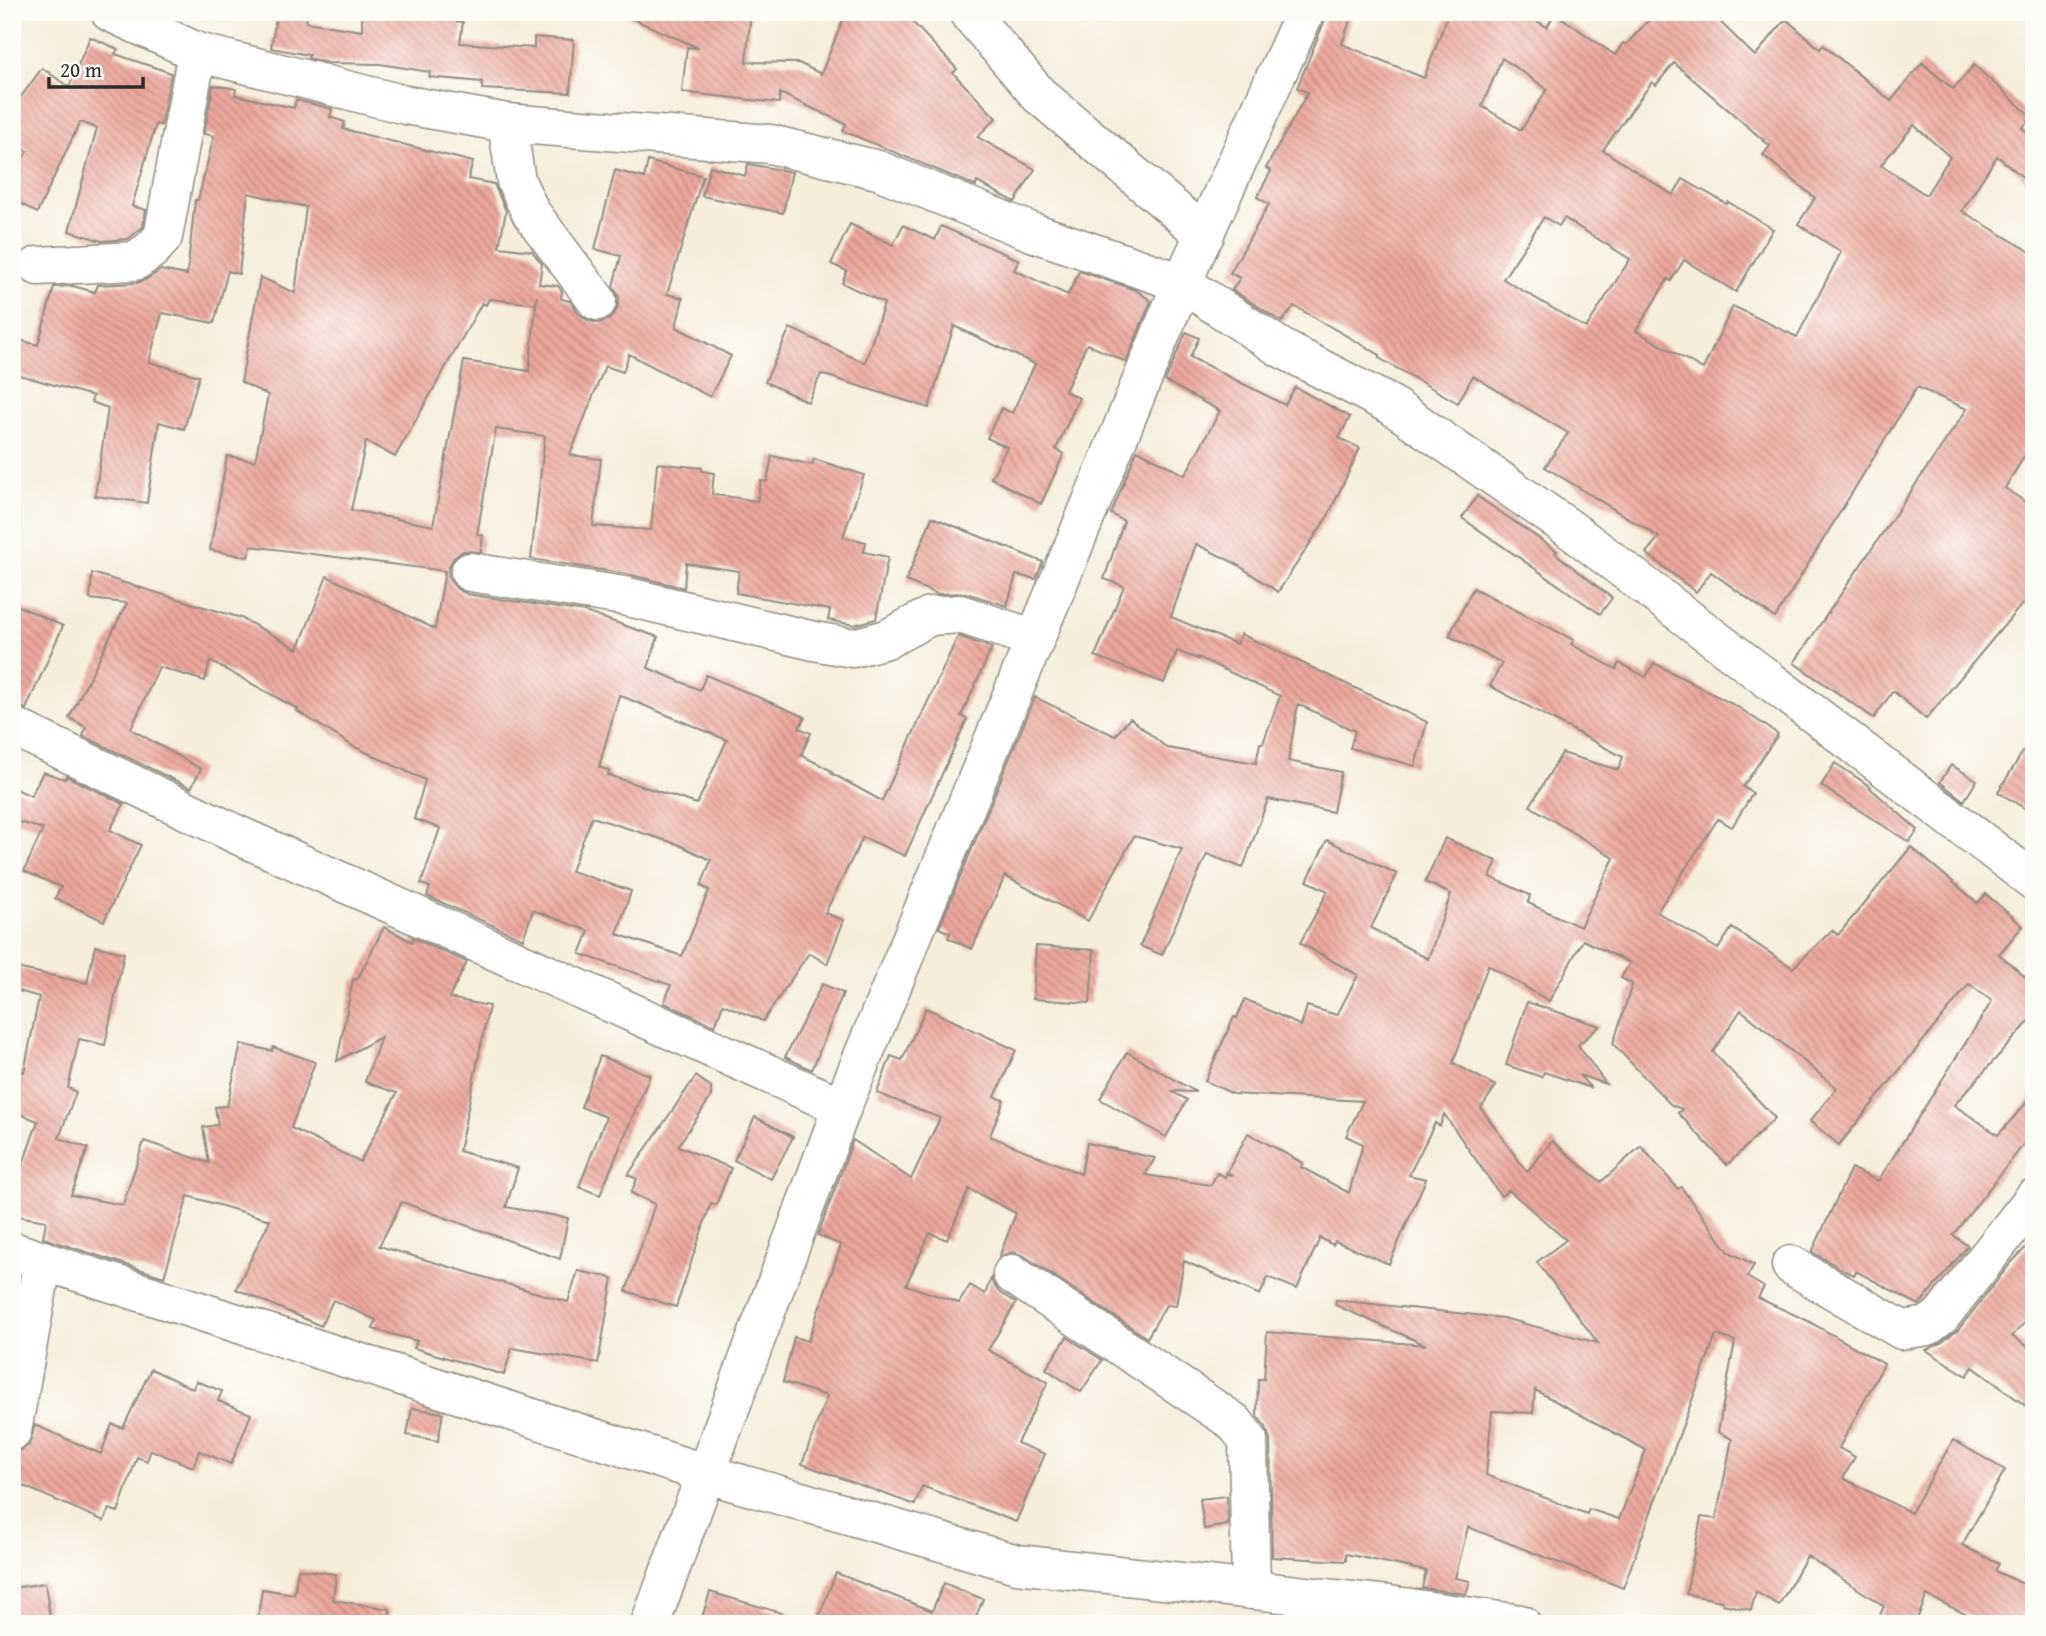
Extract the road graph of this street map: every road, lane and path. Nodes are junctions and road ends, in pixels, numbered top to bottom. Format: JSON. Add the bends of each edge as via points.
{"nodes":[{"id":1,"x":110,"y":12,"type":"edge"},
{"id":2,"x":968,"y":12,"type":"edge"},
{"id":3,"x":1305,"y":12,"type":"edge"},
{"id":4,"x":197,"y":52,"type":"junction"},
{"id":5,"x":507,"y":123,"type":"junction"},
{"id":6,"x":1205,"y":235,"type":"junction"},
{"id":7,"x":37,"y":266,"type":"dead end"},
{"id":8,"x":1182,"y":283,"type":"junction"},
{"id":9,"x":597,"y":301,"type":"dead end"},
{"id":10,"x":470,"y":572,"type":"dead end"},
{"id":11,"x":1035,"y":639,"type":"junction"},
{"id":12,"x":12,"y":726,"type":"edge"},
{"id":13,"x":2034,"y":881,"type":"edge"},
{"id":14,"x":842,"y":1107,"type":"junction"},
{"id":15,"x":2034,"y":1198,"type":"edge"},
{"id":16,"x":28,"y":1256,"type":"edge"},
{"id":17,"x":1791,"y":1265,"type":"dead end"},
{"id":18,"x":1012,"y":1274,"type":"dead end"},
{"id":19,"x":12,"y":1431,"type":"edge"},
{"id":20,"x":707,"y":1474,"type":"junction"},
{"id":21,"x":1251,"y":1590,"type":"junction"},
{"id":22,"x":650,"y":1624,"type":"edge"},
{"id":23,"x":1521,"y":1624,"type":"edge"}],
"edges":[{"from":1,"to":4,"type":"street"},
{"from":2,"to":6,"type":"street","via":[[1039,95]]},
{"from":3,"to":6,"type":"street"},
{"from":4,"to":5,"type":"street","via":[[406,106]]},
{"from":4,"to":7,"type":"street","via":[[163,237],[135,261]]},
{"from":5,"to":8,"type":"street","via":[[770,144],[878,170],[1032,232]]},
{"from":5,"to":9,"type":"street","via":[[516,181],[531,213]]},
{"from":6,"to":8,"type":"street"},
{"from":8,"to":11,"type":"street"},
{"from":8,"to":13,"type":"street","via":[[1281,348],[1391,405],[1570,529]]},
{"from":10,"to":11,"type":"street","via":[[624,596],[853,648],[887,639],[930,616],[960,614]]},
{"from":11,"to":14,"type":"street"},
{"from":12,"to":14,"type":"street","via":[[240,836]]},
{"from":14,"to":20,"type":"street"},
{"from":15,"to":17,"type":"street","via":[[1941,1316],[1928,1326],[1902,1330]]},
{"from":16,"to":19,"type":"street"},
{"from":16,"to":20,"type":"street"},
{"from":18,"to":21,"type":"street","via":[[1234,1422],[1248,1440]]},
{"from":20,"to":21,"type":"street","via":[[1017,1564]]},
{"from":20,"to":22,"type":"street"},
{"from":21,"to":23,"type":"street"}]}
